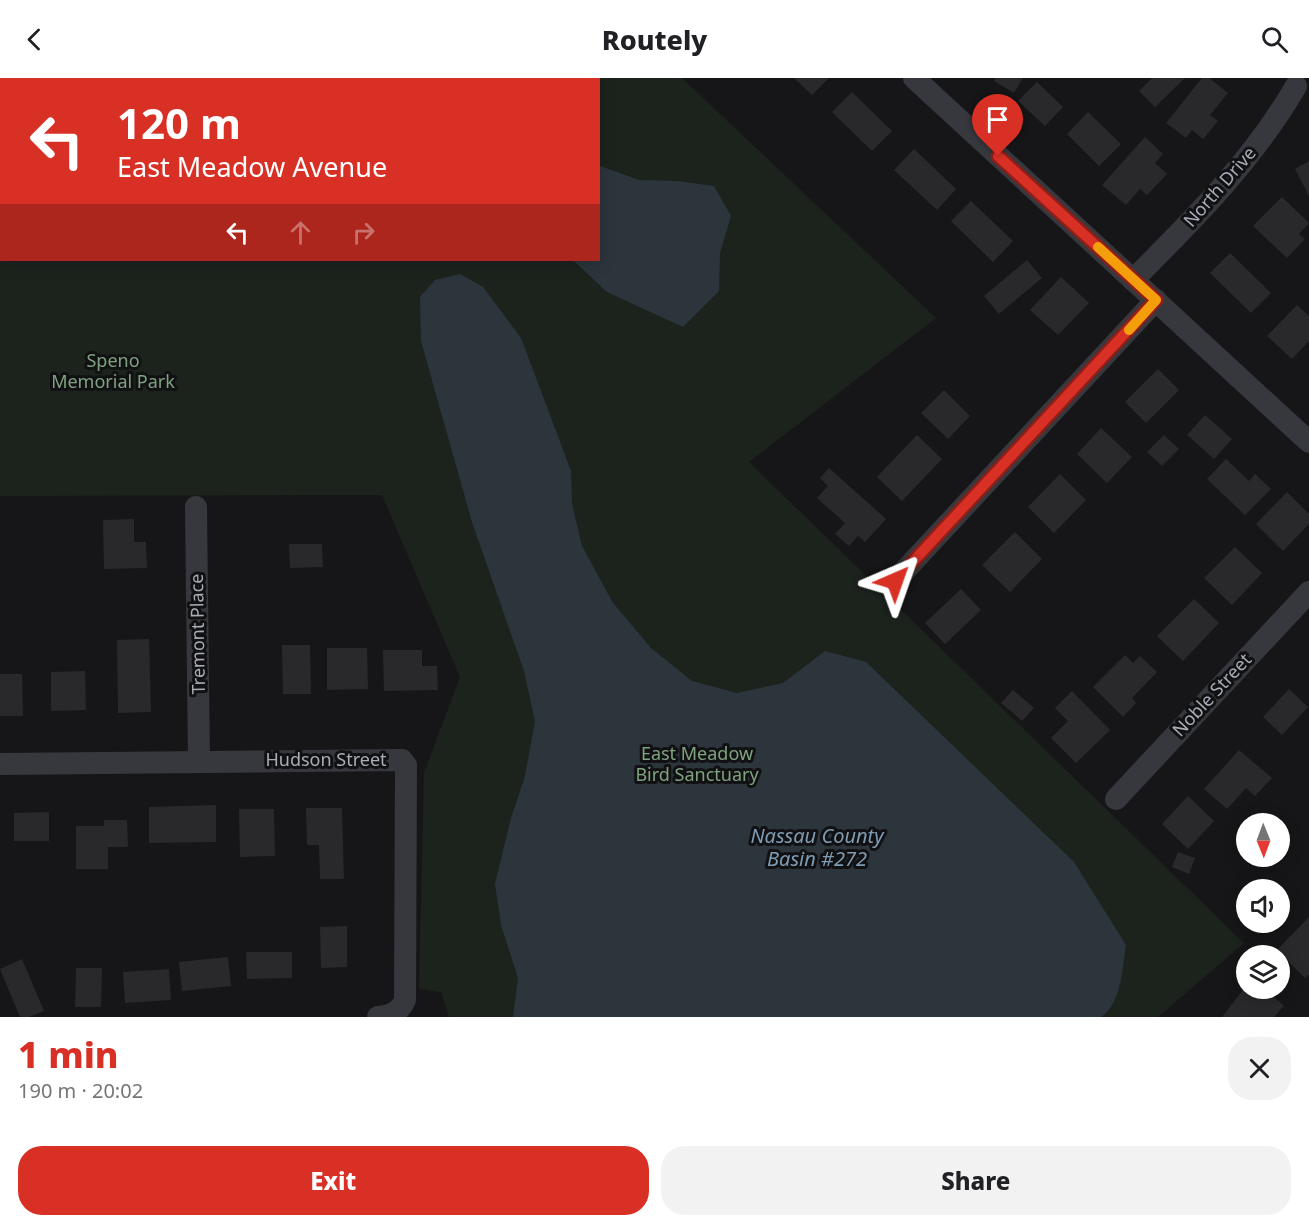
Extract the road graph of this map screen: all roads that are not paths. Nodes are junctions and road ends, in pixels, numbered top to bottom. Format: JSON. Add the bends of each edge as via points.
{"nodes":[{"id":1,"x":914,"y":78,"type":"edge"},
{"id":2,"x":1297,"y":81,"type":"edge"},
{"id":3,"x":1133,"y":280,"type":"junction"},
{"id":4,"x":1156,"y":300,"type":"junction"},
{"id":5,"x":1309,"y":442,"type":"edge"},
{"id":6,"x":196,"y":507,"type":"dead end"},
{"id":7,"x":895,"y":581,"type":"dead end"},
{"id":8,"x":1309,"y":592,"type":"edge"},
{"id":9,"x":199,"y":761,"type":"junction"},
{"id":10,"x":0,"y":764,"type":"edge"},
{"id":11,"x":1116,"y":799,"type":"dead end"},
{"id":12,"x":378,"y":1017,"type":"edge"}],
"edges":[{"from":1,"to":3,"type":"street"},
{"from":2,"to":3,"type":"street","name":"North Drive","via":[[1272,128],[1183,230]]},
{"from":3,"to":4,"type":"street"},
{"from":4,"to":5,"type":"street"},
{"from":4,"to":7,"type":"street"},
{"from":6,"to":9,"type":"street","name":"Tremont Place"},
{"from":8,"to":11,"type":"street","name":"Noble Street"},
{"from":9,"to":10,"type":"street","name":"Hudson Street"},
{"from":9,"to":12,"type":"street","name":"Hudson Street","via":[[402,760],[406,765],[405,1000],[402,1008]]}]}
